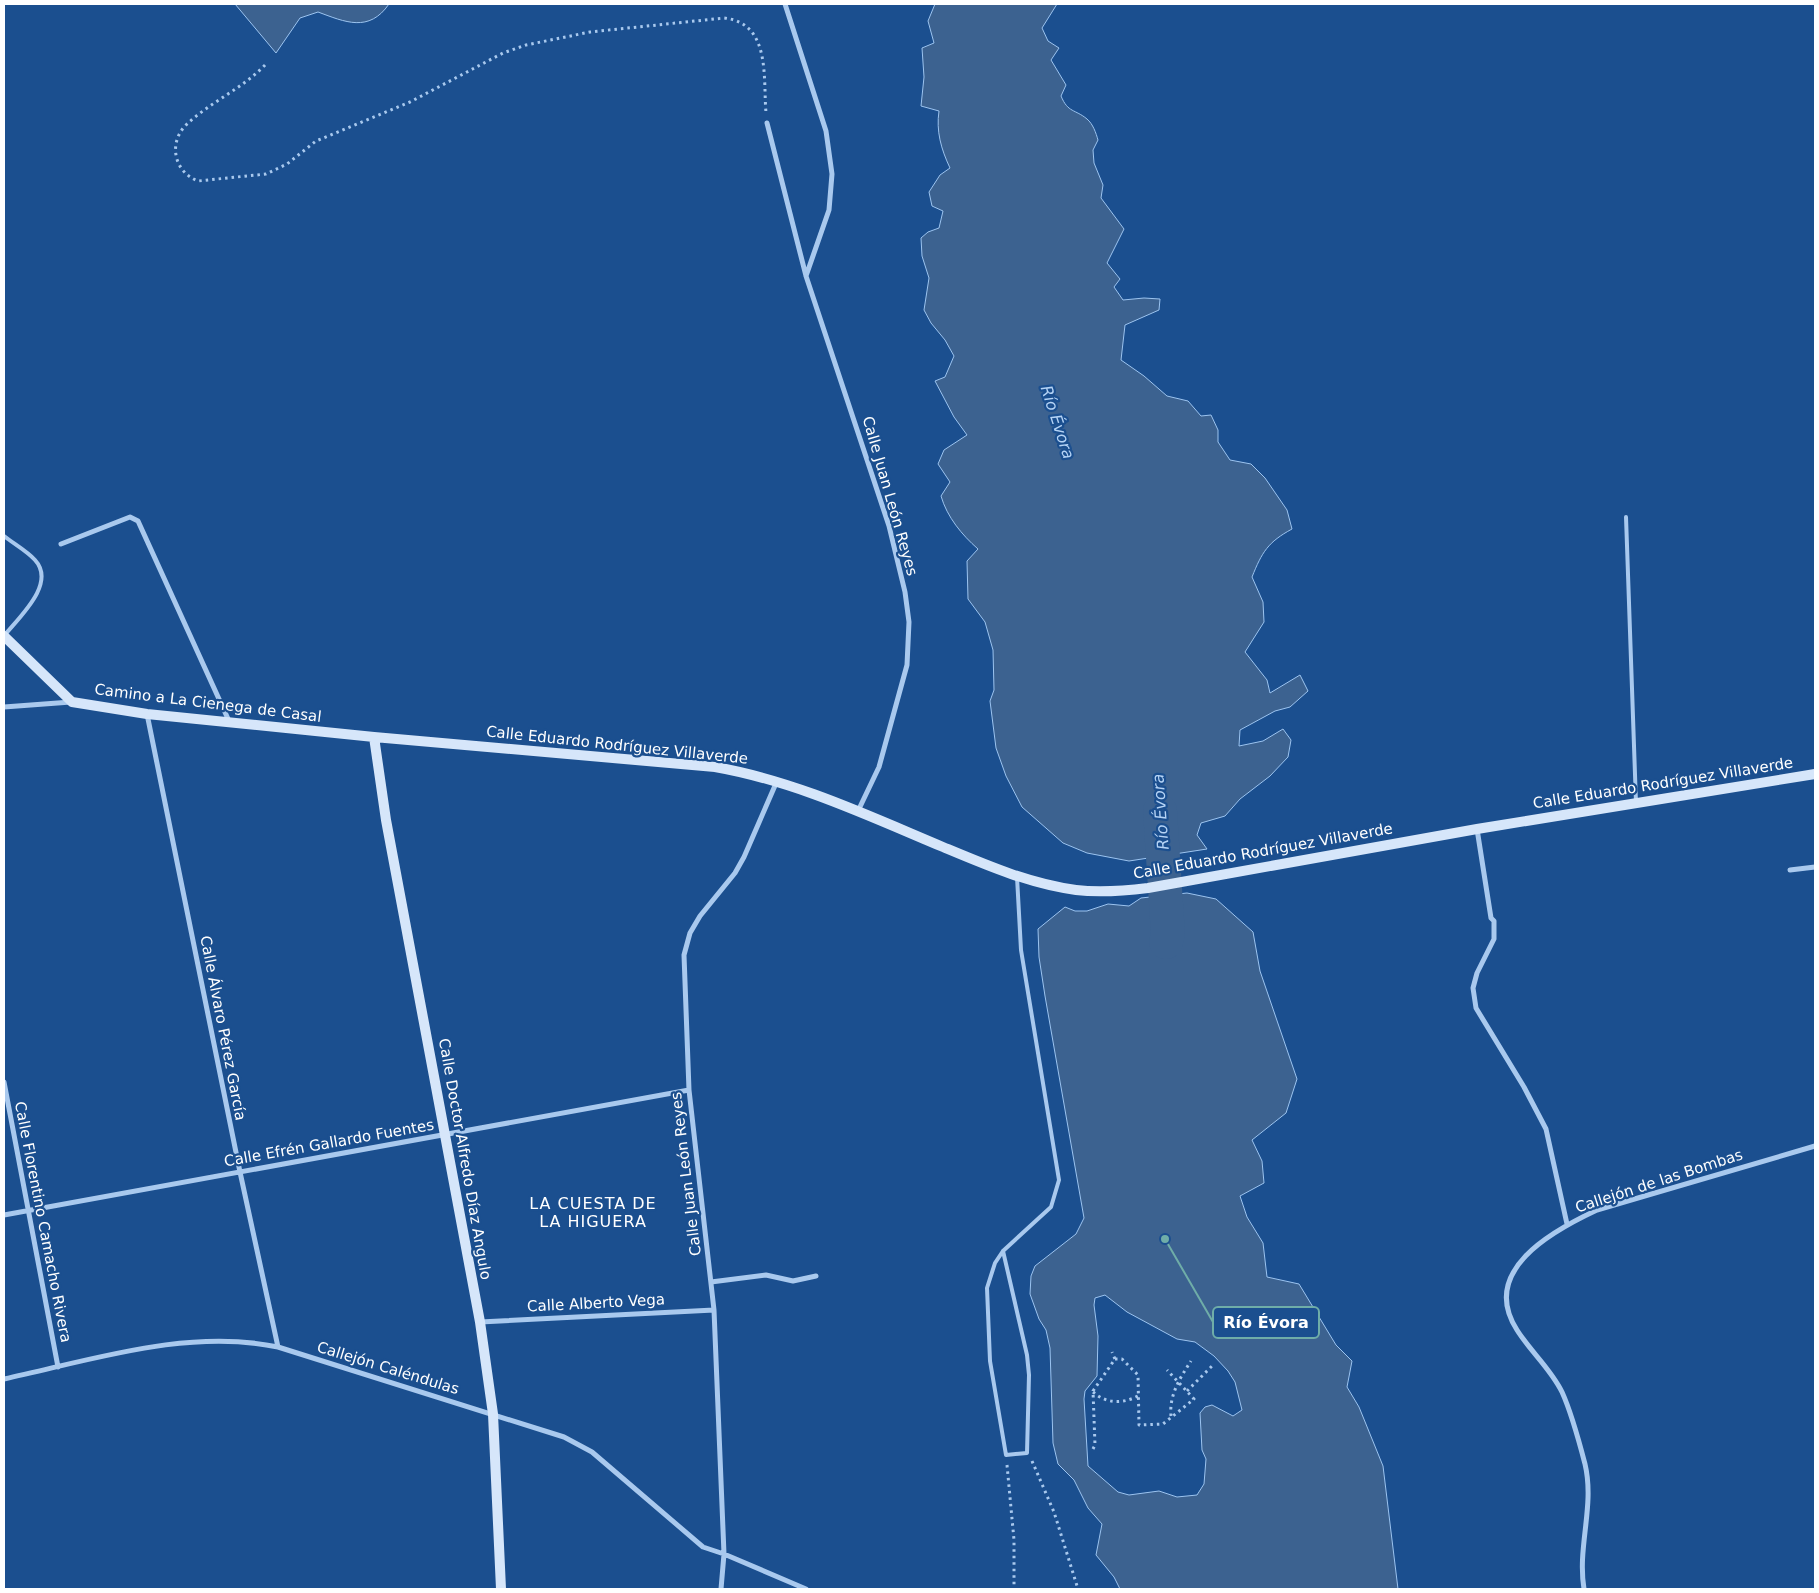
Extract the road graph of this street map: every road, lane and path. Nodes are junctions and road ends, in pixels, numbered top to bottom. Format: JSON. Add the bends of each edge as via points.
{"nodes":[{"id":1,"x":785,"y":4,"type":"edge"},
{"id":2,"x":265,"y":65,"type":"dead end"},
{"id":3,"x":767,"y":123,"type":"joint"},
{"id":4,"x":806,"y":276,"type":"junction"},
{"id":5,"x":1626,"y":517,"type":"dead end"},
{"id":6,"x":4,"y":536,"type":"edge"},
{"id":7,"x":61,"y":544,"type":"dead end"},
{"id":8,"x":4,"y":636,"type":"edge"},
{"id":9,"x":72,"y":702,"type":"junction"},
{"id":10,"x":4,"y":707,"type":"edge"},
{"id":11,"x":147,"y":714,"type":"junction"},
{"id":12,"x":229,"y":721,"type":"junction"},
{"id":13,"x":374,"y":737,"type":"junction"},
{"id":14,"x":1815,"y":774,"type":"edge"},
{"id":15,"x":777,"y":780,"type":"junction"},
{"id":16,"x":1636,"y":803,"type":"junction"},
{"id":17,"x":857,"y":811,"type":"junction"},
{"id":18,"x":1477,"y":829,"type":"junction"},
{"id":19,"x":1815,"y":867,"type":"edge"},
{"id":20,"x":1790,"y":870,"type":"dead end"},
{"id":21,"x":1017,"y":876,"type":"junction"},
{"id":22,"x":4,"y":1082,"type":"edge"},
{"id":23,"x":689,"y":1090,"type":"junction"},
{"id":24,"x":446,"y":1134,"type":"junction"},
{"id":25,"x":1815,"y":1146,"type":"edge"},
{"id":26,"x":240,"y":1172,"type":"junction"},
{"id":27,"x":28,"y":1211,"type":"junction"},
{"id":28,"x":4,"y":1215,"type":"edge"},
{"id":29,"x":1567,"y":1224,"type":"junction"},
{"id":30,"x":1003,"y":1251,"type":"junction"},
{"id":31,"x":816,"y":1276,"type":"dead end"},
{"id":32,"x":711,"y":1282,"type":"junction"},
{"id":33,"x":714,"y":1310,"type":"junction"},
{"id":34,"x":480,"y":1322,"type":"junction"},
{"id":35,"x":278,"y":1346,"type":"junction"},
{"id":36,"x":1112,"y":1352,"type":"dead end"},
{"id":37,"x":1115,"y":1359,"type":"junction"},
{"id":38,"x":1191,"y":1361,"type":"dead end"},
{"id":39,"x":1212,"y":1366,"type":"dead end"},
{"id":40,"x":58,"y":1367,"type":"junction"},
{"id":41,"x":1167,"y":1370,"type":"dead end"},
{"id":42,"x":4,"y":1378,"type":"edge"},
{"id":43,"x":1178,"y":1383,"type":"junction"},
{"id":44,"x":1093,"y":1391,"type":"junction"},
{"id":45,"x":1187,"y":1391,"type":"junction"},
{"id":46,"x":1138,"y":1396,"type":"junction"},
{"id":47,"x":493,"y":1414,"type":"junction"},
{"id":48,"x":1171,"y":1416,"type":"junction"},
{"id":49,"x":1093,"y":1449,"type":"dead end"},
{"id":50,"x":1027,"y":1453,"type":"junction"},
{"id":51,"x":1006,"y":1454,"type":"junction"},
{"id":52,"x":724,"y":1554,"type":"junction"},
{"id":53,"x":501,"y":1589,"type":"edge"},
{"id":54,"x":721,"y":1589,"type":"edge"},
{"id":55,"x":806,"y":1589,"type":"edge"},
{"id":56,"x":1014,"y":1589,"type":"edge"},
{"id":57,"x":1078,"y":1589,"type":"edge"},
{"id":58,"x":1584,"y":1589,"type":"edge"}],
"edges":[{"from":1,"to":4,"type":"street","via":[[826,131],[832,174],[829,210]]},
{"from":2,"to":3,"type":"path","via":[[185,126],[177,138],[176,159],[188,177],[198,180],[266,174],[316,141],[410,102],[504,53],[526,45],[590,32],[724,18],[742,22],[761,44]]},
{"from":3,"to":4,"type":"street","name":"Calle Juan León Reyes"},
{"from":4,"to":17,"type":"street","name":"Calle Juan León Reyes","via":[[889,526],[909,622],[907,665],[897,706],[880,767]]},
{"from":5,"to":16,"type":"lane"},
{"from":6,"to":8,"type":"lane","via":[[35,559],[40,567],[42,584]]},
{"from":7,"to":12,"type":"street","via":[[130,517],[138,520]]},
{"from":8,"to":9,"type":"street","name":"Camino a La Cienega de Casal"},
{"from":9,"to":10,"type":"street"},
{"from":9,"to":11,"type":"street","name":"Camino a La Cienega de Casal"},
{"from":11,"to":12,"type":"street","name":"Camino a La Cienega de Casal"},
{"from":11,"to":26,"type":"street","name":"Calle Álvaro Pérez García"},
{"from":12,"to":13,"type":"street","name":"Camino a La Cienega de Casal"},
{"from":13,"to":15,"type":"street","name":"Calle Eduardo Rodríguez Villaverde","via":[[715,767]]},
{"from":13,"to":24,"type":"street","name":"Calle Doctor Alfredo Díaz Angulo","via":[[386,820]]},
{"from":14,"to":16,"type":"street","name":"Calle Eduardo Rodríguez Villaverde"},
{"from":15,"to":17,"type":"street","name":"Calle Eduardo Rodríguez Villaverde"},
{"from":15,"to":23,"type":"street","name":"Calle Juan León Reyes","via":[[744,857],[700,916],[686,944]]},
{"from":16,"to":18,"type":"street","name":"Calle Eduardo Rodríguez Villaverde"},
{"from":17,"to":21,"type":"street","name":"Calle Eduardo Rodríguez Villaverde"},
{"from":18,"to":21,"type":"street","name":"Calle Eduardo Rodríguez Villaverde","via":[[1118,892],[1078,891]]},
{"from":18,"to":29,"type":"street","via":[[1494,922],[1494,939],[1473,988],[1476,1008],[1546,1129]]},
{"from":19,"to":20,"type":"street"},
{"from":21,"to":30,"type":"lane","via":[[1021,950],[1059,1180],[1051,1207]]},
{"from":22,"to":27,"type":"street","name":"Calle Florentino Camacho Rivera"},
{"from":23,"to":24,"type":"street","name":"Calle Efrén Gallardo Fuentes"},
{"from":23,"to":32,"type":"street","name":"Calle Juan León Reyes"},
{"from":24,"to":26,"type":"street","name":"Calle Efrén Gallardo Fuentes"},
{"from":24,"to":34,"type":"street","name":"Calle Doctor Alfredo Díaz Angulo"},
{"from":25,"to":29,"type":"street","name":"Callejón de las Bombas","via":[[1597,1210]]},
{"from":26,"to":27,"type":"street","name":"Calle Efrén Gallardo Fuentes"},
{"from":26,"to":35,"type":"street","name":"Calle Álvaro Pérez García"},
{"from":27,"to":28,"type":"street","name":"Calle Efrén Gallardo Fuentes"},
{"from":27,"to":40,"type":"street","name":"Calle Florentino Camacho Rivera"},
{"from":29,"to":58,"type":"street","name":"Callejón de las Bombas","via":[[1518,1264],[1506,1286],[1515,1328],[1561,1391],[1585,1467],[1589,1508],[1583,1543]]},
{"from":30,"to":50,"type":"lane","via":[[1027,1355]]},
{"from":30,"to":51,"type":"lane","via":[[990,1275],[986,1302],[990,1361]]},
{"from":31,"to":32,"type":"street","via":[[793,1281],[761,1275]]},
{"from":32,"to":33,"type":"street","name":"Calle Juan León Reyes"},
{"from":33,"to":34,"type":"street","name":"Calle Alberto Vega"},
{"from":33,"to":52,"type":"street","name":"Calle Juan León Reyes"},
{"from":34,"to":47,"type":"street","name":"Calle Doctor Alfredo Díaz Angulo"},
{"from":35,"to":40,"type":"street","name":"Callejón Caléndulas","via":[[238,1342],[176,1344]]},
{"from":35,"to":47,"type":"street","name":"Callejón Caléndulas"},
{"from":36,"to":37,"type":"path"},
{"from":37,"to":44,"type":"path"},
{"from":37,"to":46,"type":"path","via":[[1122,1359],[1138,1375]]},
{"from":38,"to":43,"type":"path"},
{"from":39,"to":45,"type":"path"},
{"from":40,"to":42,"type":"street","name":"Callejón Caléndulas"},
{"from":41,"to":43,"type":"path"},
{"from":43,"to":45,"type":"path"},
{"from":43,"to":48,"type":"path","via":[[1171,1401]]},
{"from":44,"to":46,"type":"path","via":[[1100,1398],[1111,1401]]},
{"from":44,"to":49,"type":"path"},
{"from":45,"to":48,"type":"path","via":[[1194,1399]]},
{"from":46,"to":48,"type":"path","via":[[1139,1425],[1163,1424]]},
{"from":47,"to":52,"type":"street","name":"Callejón Caléndulas","via":[[549,1431],[592,1452],[703,1547]]},
{"from":47,"to":53,"type":"street","name":"Calle Doctor Alfredo Díaz Angulo"},
{"from":50,"to":51,"type":"lane"},
{"from":50,"to":57,"type":"path","via":[[1045,1486]]},
{"from":51,"to":56,"type":"path","via":[[1014,1540]]},
{"from":52,"to":54,"type":"street","name":"Calle Juan León Reyes"},
{"from":52,"to":55,"type":"street","name":"Callejón Caléndulas"}]}
